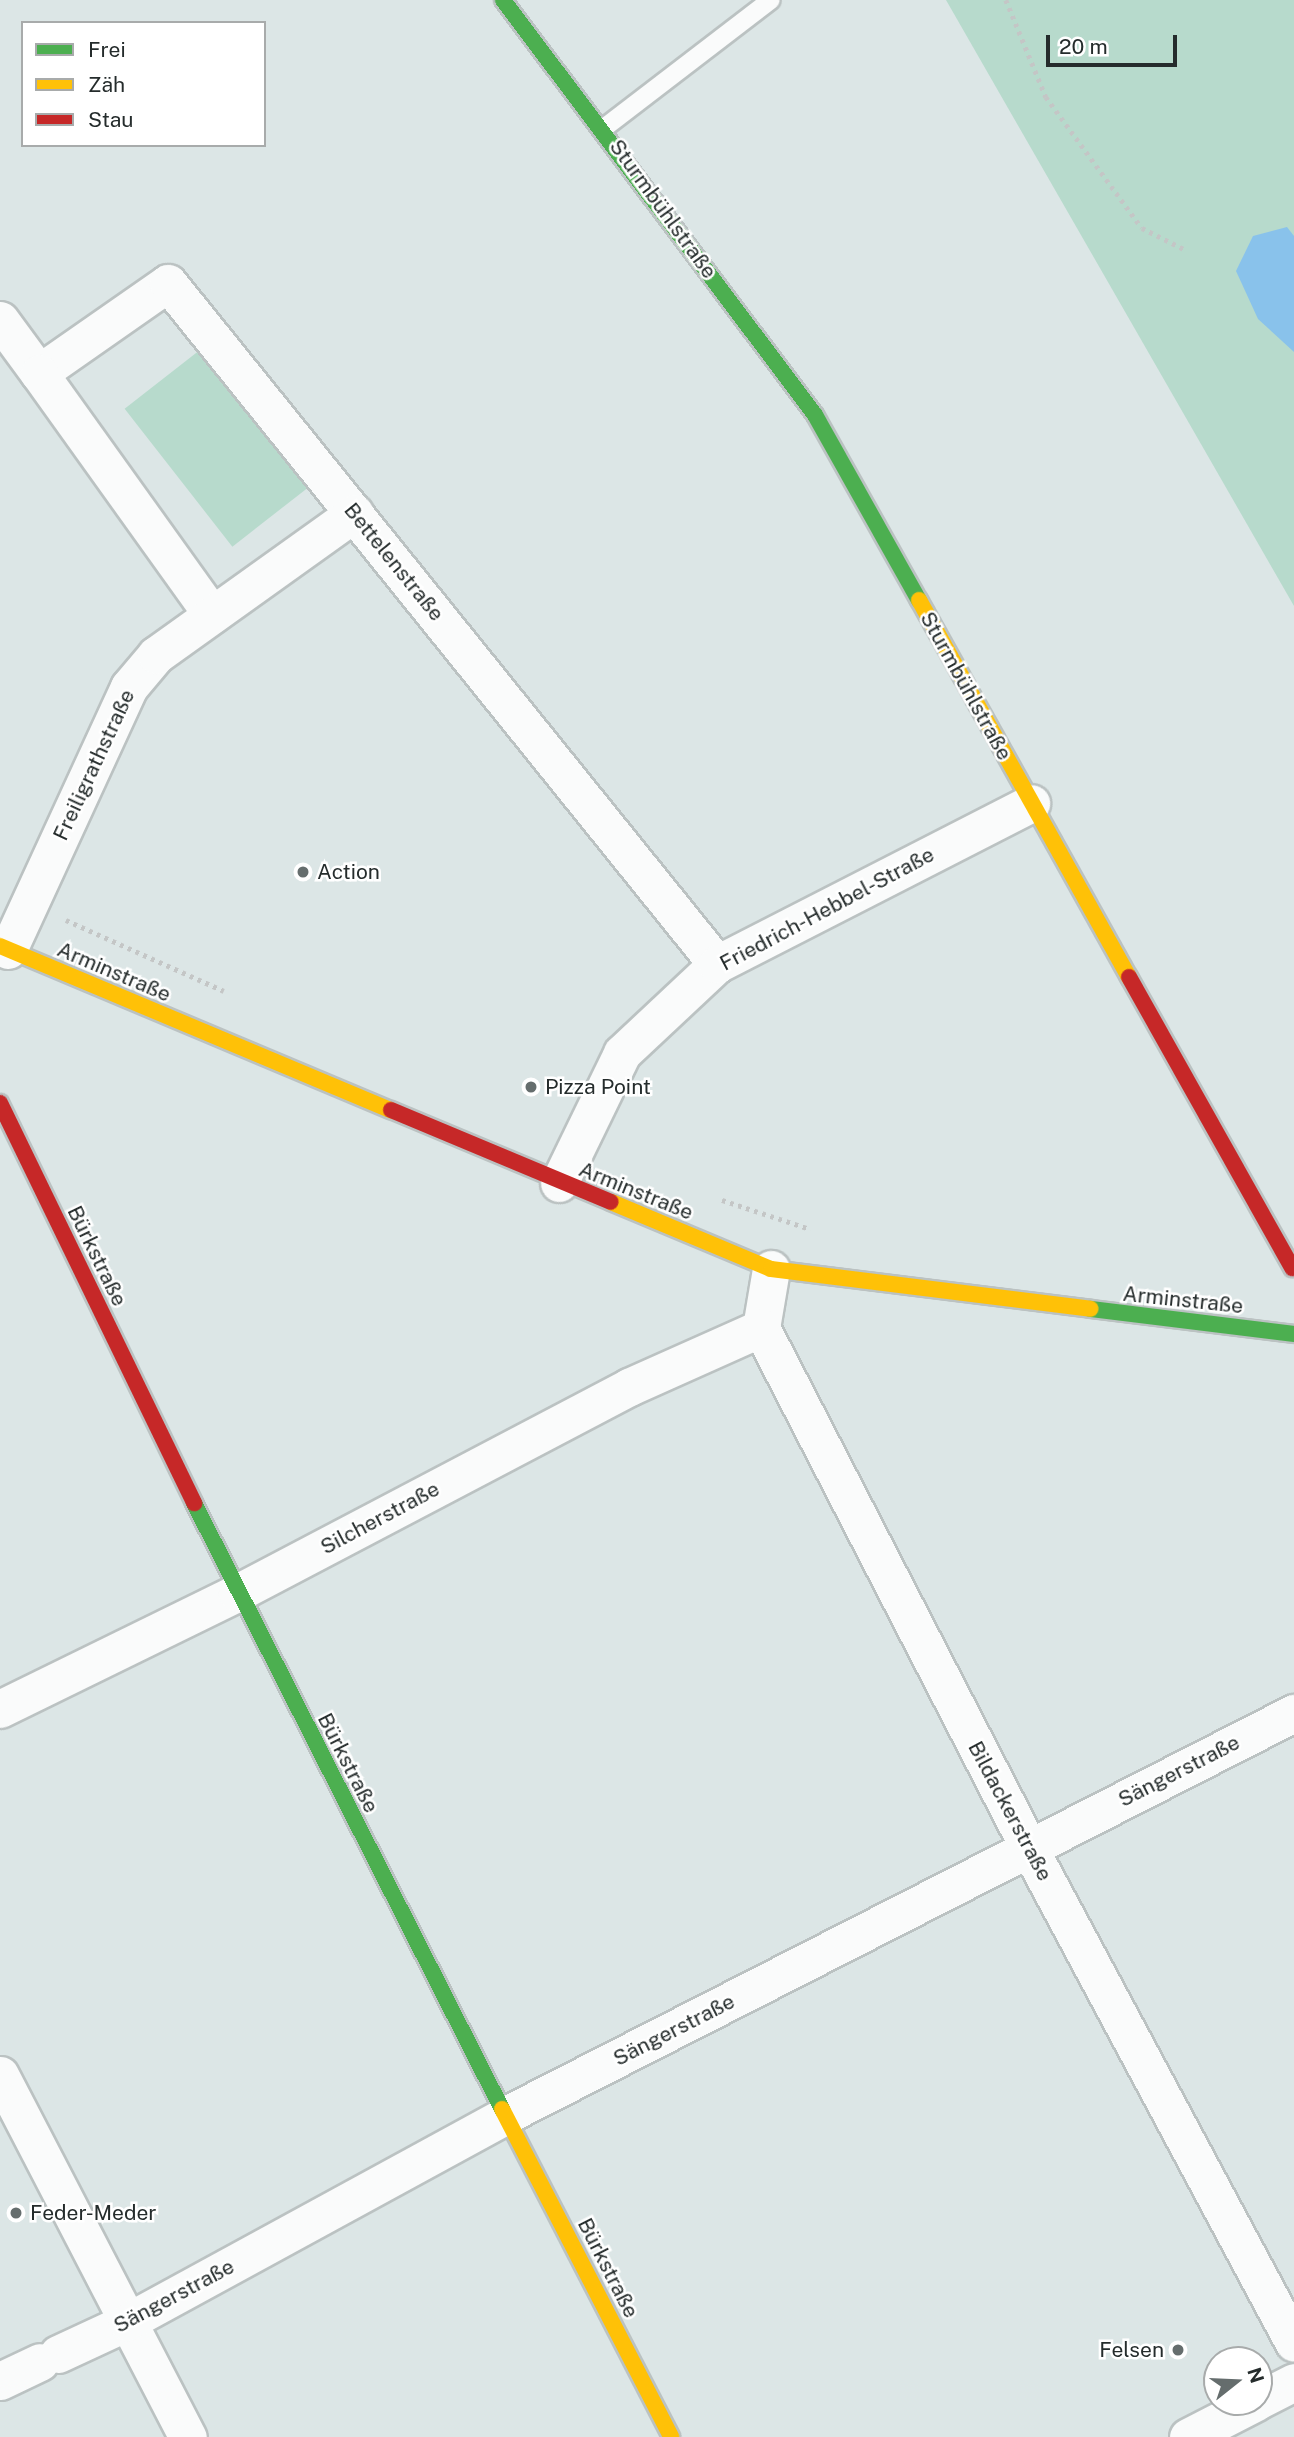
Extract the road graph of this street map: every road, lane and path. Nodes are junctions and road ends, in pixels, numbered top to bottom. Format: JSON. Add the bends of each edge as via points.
{"nodes":[{"id":1,"x":503,"y":0,"type":"edge"},
{"id":2,"x":771,"y":0,"type":"edge"},
{"id":3,"x":1006,"y":0,"type":"edge"},
{"id":4,"x":604,"y":128,"type":"junction"},
{"id":5,"x":1185,"y":250,"type":"dead end"},
{"id":6,"x":0,"y":320,"type":"edge"},
{"id":7,"x":40,"y":373,"type":"junction"},
{"id":8,"x":355,"y":513,"type":"junction"},
{"id":9,"x":212,"y":614,"type":"junction"},
{"id":10,"x":1031,"y":803,"type":"junction"},
{"id":11,"x":29,"y":905,"type":"junction"},
{"id":12,"x":4,"y":948,"type":"edge"},
{"id":13,"x":717,"y":964,"type":"junction"},
{"id":14,"x":232,"y":995,"type":"dead end"},
{"id":15,"x":0,"y":1103,"type":"edge"},
{"id":16,"x":559,"y":1182,"type":"junction"},
{"id":17,"x":718,"y":1198,"type":"dead end"},
{"id":18,"x":823,"y":1231,"type":"dead end"},
{"id":19,"x":1292,"y":1268,"type":"dead end"},
{"id":20,"x":771,"y":1269,"type":"junction"},
{"id":21,"x":761,"y":1328,"type":"junction"},
{"id":22,"x":1294,"y":1335,"type":"edge"},
{"id":23,"x":237,"y":1593,"type":"junction"},
{"id":24,"x":0,"y":1709,"type":"edge"},
{"id":25,"x":1294,"y":1713,"type":"edge"},
{"id":26,"x":1029,"y":1848,"type":"junction"},
{"id":27,"x":0,"y":2075,"type":"edge"},
{"id":28,"x":506,"y":2115,"type":"junction"},
{"id":29,"x":127,"y":2322,"type":"junction"},
{"id":30,"x":1294,"y":2343,"type":"edge"},
{"id":31,"x":0,"y":2381,"type":"edge"},
{"id":32,"x":1294,"y":2382,"type":"edge"},
{"id":33,"x":1273,"y":2393,"type":"edge"},
{"id":34,"x":1228,"y":2416,"type":"edge"},
{"id":35,"x":188,"y":2437,"type":"edge"},
{"id":36,"x":671,"y":2437,"type":"edge"},
{"id":37,"x":1188,"y":2437,"type":"edge"}],
"edges":[{"from":1,"to":4,"type":"street","name":"Sturmbühlstraße"},
{"from":2,"to":4,"type":"lane","name":"Sturmbühlstraße"},
{"from":3,"to":5,"type":"path","via":[[1046,97],[1142,228]]},
{"from":4,"to":10,"type":"street","name":"Sturmbühlstraße","via":[[815,415]]},
{"from":6,"to":7,"type":"street"},
{"from":7,"to":8,"type":"street","name":"Bettelenstraße","via":[[168,283]]},
{"from":7,"to":9,"type":"street"},
{"from":8,"to":9,"type":"street","name":"Freiligrathstraße"},
{"from":8,"to":13,"type":"street","name":"Bettelenstraße"},
{"from":9,"to":11,"type":"street","name":"Freiligrathstraße","via":[[156,655],[129,687]]},
{"from":10,"to":13,"type":"street","name":"Friedrich-Hebbel-Straße"},
{"from":10,"to":19,"type":"street","name":"Sturmbühlstraße"},
{"from":11,"to":12,"type":"street","name":"Freiligrathstraße"},
{"from":11,"to":14,"type":"path","via":[[146,952]]},
{"from":12,"to":16,"type":"street","name":"Arminstraße"},
{"from":13,"to":16,"type":"street","name":"Friedrich-Hebbel-Straße","via":[[622,1053]]},
{"from":15,"to":23,"type":"street","name":"Bürkstraße"},
{"from":16,"to":20,"type":"street","name":"Arminstraße"},
{"from":17,"to":18,"type":"path"},
{"from":20,"to":21,"type":"street"},
{"from":20,"to":22,"type":"street","name":"Arminstraße"},
{"from":21,"to":23,"type":"street","name":"Silcherstraße","via":[[628,1387]]},
{"from":21,"to":26,"type":"street","name":"Bildackerstraße"},
{"from":23,"to":24,"type":"street","name":"Silcherstraße"},
{"from":23,"to":28,"type":"street","name":"Bürkstraße"},
{"from":25,"to":26,"type":"street","name":"Sängerstraße"},
{"from":26,"to":28,"type":"street","name":"Sängerstraße"},
{"from":26,"to":30,"type":"street","name":"Bildackerstraße"},
{"from":27,"to":29,"type":"street"},
{"from":28,"to":29,"type":"street","name":"Sängerstraße"},
{"from":28,"to":36,"type":"street","name":"Bürkstraße"},
{"from":29,"to":31,"type":"street","name":"Sängerstraße"},
{"from":29,"to":35,"type":"street"},
{"from":32,"to":33,"type":"street"},
{"from":34,"to":37,"type":"street"}]}
